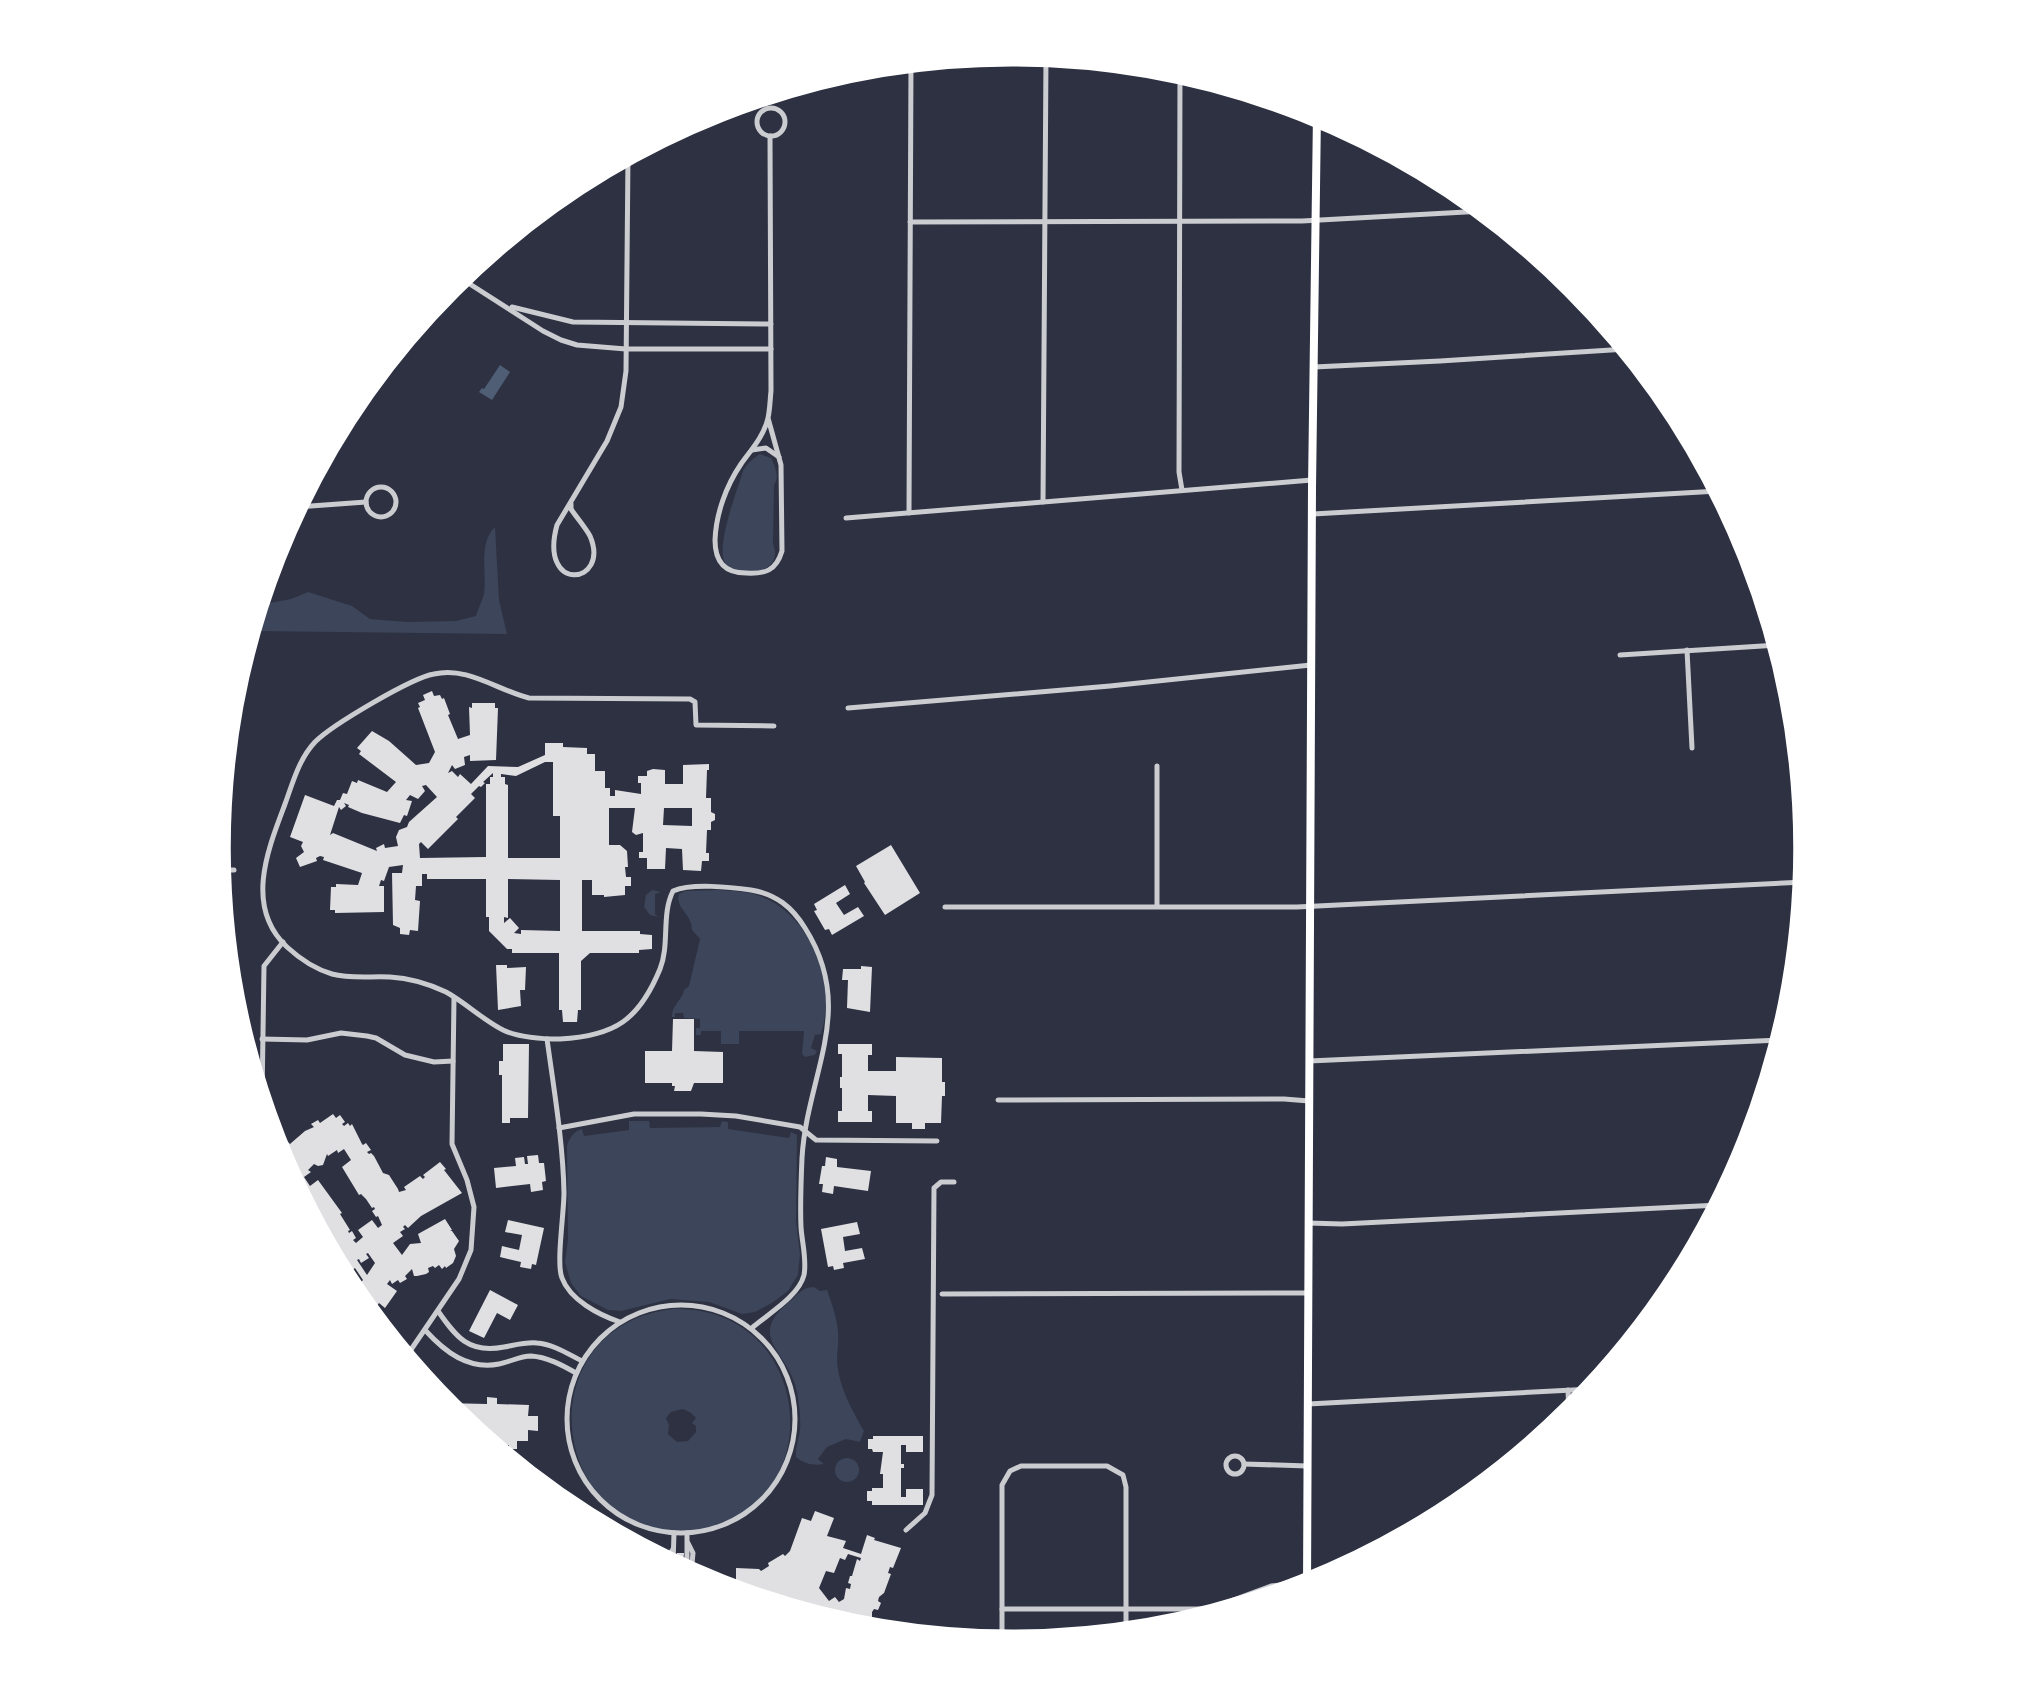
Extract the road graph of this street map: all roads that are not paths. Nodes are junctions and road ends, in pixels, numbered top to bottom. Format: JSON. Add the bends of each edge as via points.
{"nodes":[{"id":1,"x":1046,"y":66,"type":"edge"},
{"id":2,"x":911,"y":71,"type":"edge"},
{"id":3,"x":1180,"y":83,"type":"edge"},
{"id":4,"x":1317,"y":126,"type":"edge"},
{"id":5,"x":771,"y":136,"type":"junction"},
{"id":6,"x":628,"y":166,"type":"edge"},
{"id":7,"x":1468,"y":212,"type":"edge"},
{"id":8,"x":1045,"y":221,"type":"junction"},
{"id":9,"x":1315,"y":221,"type":"junction"},
{"id":10,"x":910,"y":222,"type":"junction"},
{"id":11,"x":1179,"y":222,"type":"junction"},
{"id":12,"x":471,"y":282,"type":"edge"},
{"id":13,"x":505,"y":305,"type":"junction"},
{"id":14,"x":626,"y":324,"type":"junction"},
{"id":15,"x":771,"y":324,"type":"junction"},
{"id":16,"x":626,"y":349,"type":"junction"},
{"id":17,"x":771,"y":349,"type":"junction"},
{"id":18,"x":1616,"y":350,"type":"edge"},
{"id":19,"x":1314,"y":367,"type":"junction"},
{"id":20,"x":768,"y":418,"type":"junction"},
{"id":21,"x":752,"y":450,"type":"junction"},
{"id":22,"x":779,"y":457,"type":"junction"},
{"id":23,"x":1312,"y":480,"type":"junction"},
{"id":24,"x":1182,"y":489,"type":"junction"},
{"id":25,"x":1710,"y":492,"type":"edge"},
{"id":26,"x":366,"y":502,"type":"junction"},
{"id":27,"x":1043,"y":502,"type":"junction"},
{"id":28,"x":570,"y":504,"type":"junction"},
{"id":29,"x":308,"y":507,"type":"edge"},
{"id":30,"x":909,"y":513,"type":"junction"},
{"id":31,"x":1312,"y":514,"type":"junction"},
{"id":32,"x":846,"y":519,"type":"dead end"},
{"id":33,"x":1769,"y":645,"type":"edge"},
{"id":34,"x":1687,"y":650,"type":"junction"},
{"id":35,"x":1620,"y":655,"type":"dead end"},
{"id":36,"x":1311,"y":665,"type":"junction"},
{"id":37,"x":848,"y":708,"type":"dead end"},
{"id":38,"x":774,"y":726,"type":"dead end"},
{"id":39,"x":1692,"y":748,"type":"dead end"},
{"id":40,"x":1157,"y":766,"type":"dead end"},
{"id":41,"x":230,"y":870,"type":"edge"},
{"id":42,"x":233,"y":870,"type":"dead end"},
{"id":43,"x":1795,"y":882,"type":"edge"},
{"id":44,"x":1310,"y":905,"type":"junction"},
{"id":45,"x":1157,"y":906,"type":"junction"},
{"id":46,"x":945,"y":908,"type":"dead end"},
{"id":47,"x":283,"y":942,"type":"junction"},
{"id":48,"x":454,"y":998,"type":"junction"},
{"id":49,"x":262,"y":1039,"type":"junction"},
{"id":50,"x":547,"y":1039,"type":"junction"},
{"id":51,"x":1772,"y":1040,"type":"edge"},
{"id":52,"x":453,"y":1061,"type":"junction"},
{"id":53,"x":1309,"y":1061,"type":"junction"},
{"id":54,"x":262,"y":1071,"type":"edge"},
{"id":55,"x":998,"y":1100,"type":"dead end"},
{"id":56,"x":1309,"y":1101,"type":"junction"},
{"id":57,"x":559,"y":1128,"type":"junction"},
{"id":58,"x":805,"y":1132,"type":"junction"},
{"id":59,"x":937,"y":1141,"type":"dead end"},
{"id":60,"x":954,"y":1182,"type":"dead end"},
{"id":61,"x":1709,"y":1205,"type":"edge"},
{"id":62,"x":1308,"y":1223,"type":"junction"},
{"id":63,"x":1308,"y":1293,"type":"junction"},
{"id":64,"x":942,"y":1294,"type":"dead end"},
{"id":65,"x":438,"y":1311,"type":"junction"},
{"id":66,"x":621,"y":1322,"type":"junction"},
{"id":67,"x":752,"y":1328,"type":"junction"},
{"id":68,"x":425,"y":1330,"type":"junction"},
{"id":69,"x":411,"y":1349,"type":"edge"},
{"id":70,"x":582,"y":1362,"type":"junction"},
{"id":71,"x":576,"y":1373,"type":"junction"},
{"id":72,"x":1568,"y":1390,"type":"junction"},
{"id":73,"x":1577,"y":1390,"type":"edge"},
{"id":74,"x":1568,"y":1399,"type":"edge"},
{"id":75,"x":1308,"y":1404,"type":"junction"},
{"id":76,"x":1244,"y":1464,"type":"dead end"},
{"id":77,"x":1308,"y":1466,"type":"junction"},
{"id":78,"x":906,"y":1530,"type":"dead end"},
{"id":79,"x":674,"y":1533,"type":"junction"},
{"id":80,"x":687,"y":1533,"type":"junction"},
{"id":81,"x":673,"y":1549,"type":"junction"},
{"id":82,"x":671,"y":1552,"type":"edge"},
{"id":83,"x":673,"y":1553,"type":"edge"},
{"id":84,"x":688,"y":1560,"type":"edge"},
{"id":85,"x":1310,"y":1573,"type":"edge"},
{"id":86,"x":1275,"y":1586,"type":"edge"},
{"id":87,"x":1242,"y":1597,"type":"edge"},
{"id":88,"x":1002,"y":1609,"type":"junction"},
{"id":89,"x":1126,"y":1609,"type":"junction"},
{"id":90,"x":1197,"y":1609,"type":"edge"},
{"id":91,"x":1126,"y":1623,"type":"edge"},
{"id":92,"x":1002,"y":1631,"type":"edge"}],
"edges":[{"from":1,"to":8,"type":"street"},
{"from":2,"to":10,"type":"street"},
{"from":3,"to":11,"type":"street"},
{"from":4,"to":9,"type":"main road"},
{"from":5,"to":5,"type":"street","via":[[781,132],[785,122],[781,112],[771,107],[761,111],[756,121],[760,132]]},
{"from":5,"to":15,"type":"street"},
{"from":6,"to":14,"type":"street"},
{"from":7,"to":9,"type":"street"},
{"from":8,"to":10,"type":"street"},
{"from":8,"to":11,"type":"street"},
{"from":8,"to":27,"type":"street"},
{"from":9,"to":11,"type":"street"},
{"from":9,"to":19,"type":"main road"},
{"from":10,"to":30,"type":"street"},
{"from":11,"to":24,"type":"street"},
{"from":12,"to":13,"type":"street"},
{"from":13,"to":14,"type":"street","via":[[573,322]]},
{"from":13,"to":16,"type":"street","via":[[561,340]]},
{"from":14,"to":15,"type":"street"},
{"from":14,"to":16,"type":"street"},
{"from":15,"to":17,"type":"street"},
{"from":16,"to":17,"type":"street"},
{"from":16,"to":28,"type":"street","via":[[621,407]]},
{"from":17,"to":20,"type":"street"},
{"from":18,"to":19,"type":"street"},
{"from":19,"to":23,"type":"main road"},
{"from":20,"to":21,"type":"street"},
{"from":20,"to":22,"type":"street"},
{"from":21,"to":22,"type":"street","via":[[766,449]]},
{"from":21,"to":22,"type":"street","via":[[726,492],[715,538],[720,564],[735,573],[762,574],[780,559],[783,483]]},
{"from":23,"to":24,"type":"street"},
{"from":23,"to":31,"type":"main road"},
{"from":24,"to":27,"type":"street"},
{"from":25,"to":31,"type":"street"},
{"from":26,"to":26,"type":"street","via":[[371,513],[382,517],[393,512],[397,501],[392,490],[381,486],[370,491]]},
{"from":26,"to":29,"type":"street"},
{"from":27,"to":30,"type":"street"},
{"from":28,"to":28,"type":"street","via":[[557,525],[554,552],[563,572],[573,577],[588,569],[592,545]]},
{"from":30,"to":32,"type":"street"},
{"from":31,"to":36,"type":"main road"},
{"from":33,"to":34,"type":"street"},
{"from":34,"to":35,"type":"street"},
{"from":34,"to":39,"type":"street"},
{"from":36,"to":37,"type":"street"},
{"from":36,"to":44,"type":"main road"},
{"from":38,"to":47,"type":"street","via":[[696,725],[695,702],[690,699],[529,698],[455,672],[415,679],[327,733],[307,751],[268,848],[263,873],[268,922]]},
{"from":40,"to":45,"type":"street"},
{"from":41,"to":42,"type":"street"},
{"from":43,"to":44,"type":"street"},
{"from":44,"to":45,"type":"street"},
{"from":44,"to":53,"type":"main road"},
{"from":45,"to":46,"type":"street"},
{"from":47,"to":48,"type":"street","via":[[309,964],[334,975],[412,980]]},
{"from":47,"to":49,"type":"street","via":[[264,966]]},
{"from":48,"to":50,"type":"street","via":[[501,1029]]},
{"from":48,"to":52,"type":"street"},
{"from":49,"to":52,"type":"street","via":[[367,1036],[405,1055]]},
{"from":49,"to":54,"type":"street"},
{"from":50,"to":57,"type":"street"},
{"from":50,"to":58,"type":"street","via":[[605,1033],[639,1007],[666,951],[673,891],[682,887],[764,892],[798,917],[819,952],[828,982],[826,1040]]},
{"from":51,"to":53,"type":"street"},
{"from":52,"to":65,"type":"street","via":[[452,1145],[470,1189],[474,1229],[466,1265]]},
{"from":53,"to":56,"type":"main road"},
{"from":55,"to":56,"type":"street"},
{"from":56,"to":62,"type":"main road"},
{"from":57,"to":58,"type":"street","via":[[634,1114],[671,1113],[763,1120]]},
{"from":57,"to":66,"type":"street","via":[[564,1202],[561,1276],[574,1296]]},
{"from":58,"to":59,"type":"street","via":[[816,1140]]},
{"from":58,"to":67,"type":"street","via":[[803,1277],[790,1296]]},
{"from":60,"to":78,"type":"street","via":[[941,1182],[934,1188],[932,1495],[925,1513]]},
{"from":61,"to":62,"type":"street"},
{"from":62,"to":63,"type":"main road"},
{"from":63,"to":64,"type":"street"},
{"from":63,"to":75,"type":"main road"},
{"from":65,"to":68,"type":"street"},
{"from":65,"to":70,"type":"street","via":[[457,1336],[474,1347],[485,1350],[536,1343]]},
{"from":66,"to":67,"type":"street","via":[[640,1312],[683,1304],[726,1312]]},
{"from":66,"to":70,"type":"street"},
{"from":67,"to":80,"type":"street","via":[[775,1353],[792,1391],[795,1431],[787,1462],[780,1478],[753,1509],[714,1529]]},
{"from":68,"to":69,"type":"street"},
{"from":68,"to":71,"type":"street","via":[[450,1354],[465,1361],[489,1366],[532,1356]]},
{"from":70,"to":71,"type":"street"},
{"from":71,"to":79,"type":"street","via":[[569,1396],[568,1433],[571,1452],[587,1485],[612,1512],[646,1528]]},
{"from":72,"to":73,"type":"street"},
{"from":72,"to":74,"type":"street"},
{"from":72,"to":75,"type":"street"},
{"from":75,"to":77,"type":"main road"},
{"from":76,"to":77,"type":"street"},
{"from":77,"to":85,"type":"main road"},
{"from":79,"to":80,"type":"street"},
{"from":79,"to":81,"type":"street"},
{"from":80,"to":84,"type":"street"},
{"from":81,"to":82,"type":"street"},
{"from":81,"to":83,"type":"street"},
{"from":86,"to":87,"type":"street"},
{"from":88,"to":89,"type":"street"},
{"from":88,"to":89,"type":"street","via":[[1002,1485],[1006,1475],[1018,1467],[1107,1466],[1123,1475],[1126,1488]]},
{"from":88,"to":92,"type":"street"},
{"from":89,"to":90,"type":"street"},
{"from":89,"to":91,"type":"street"}]}
